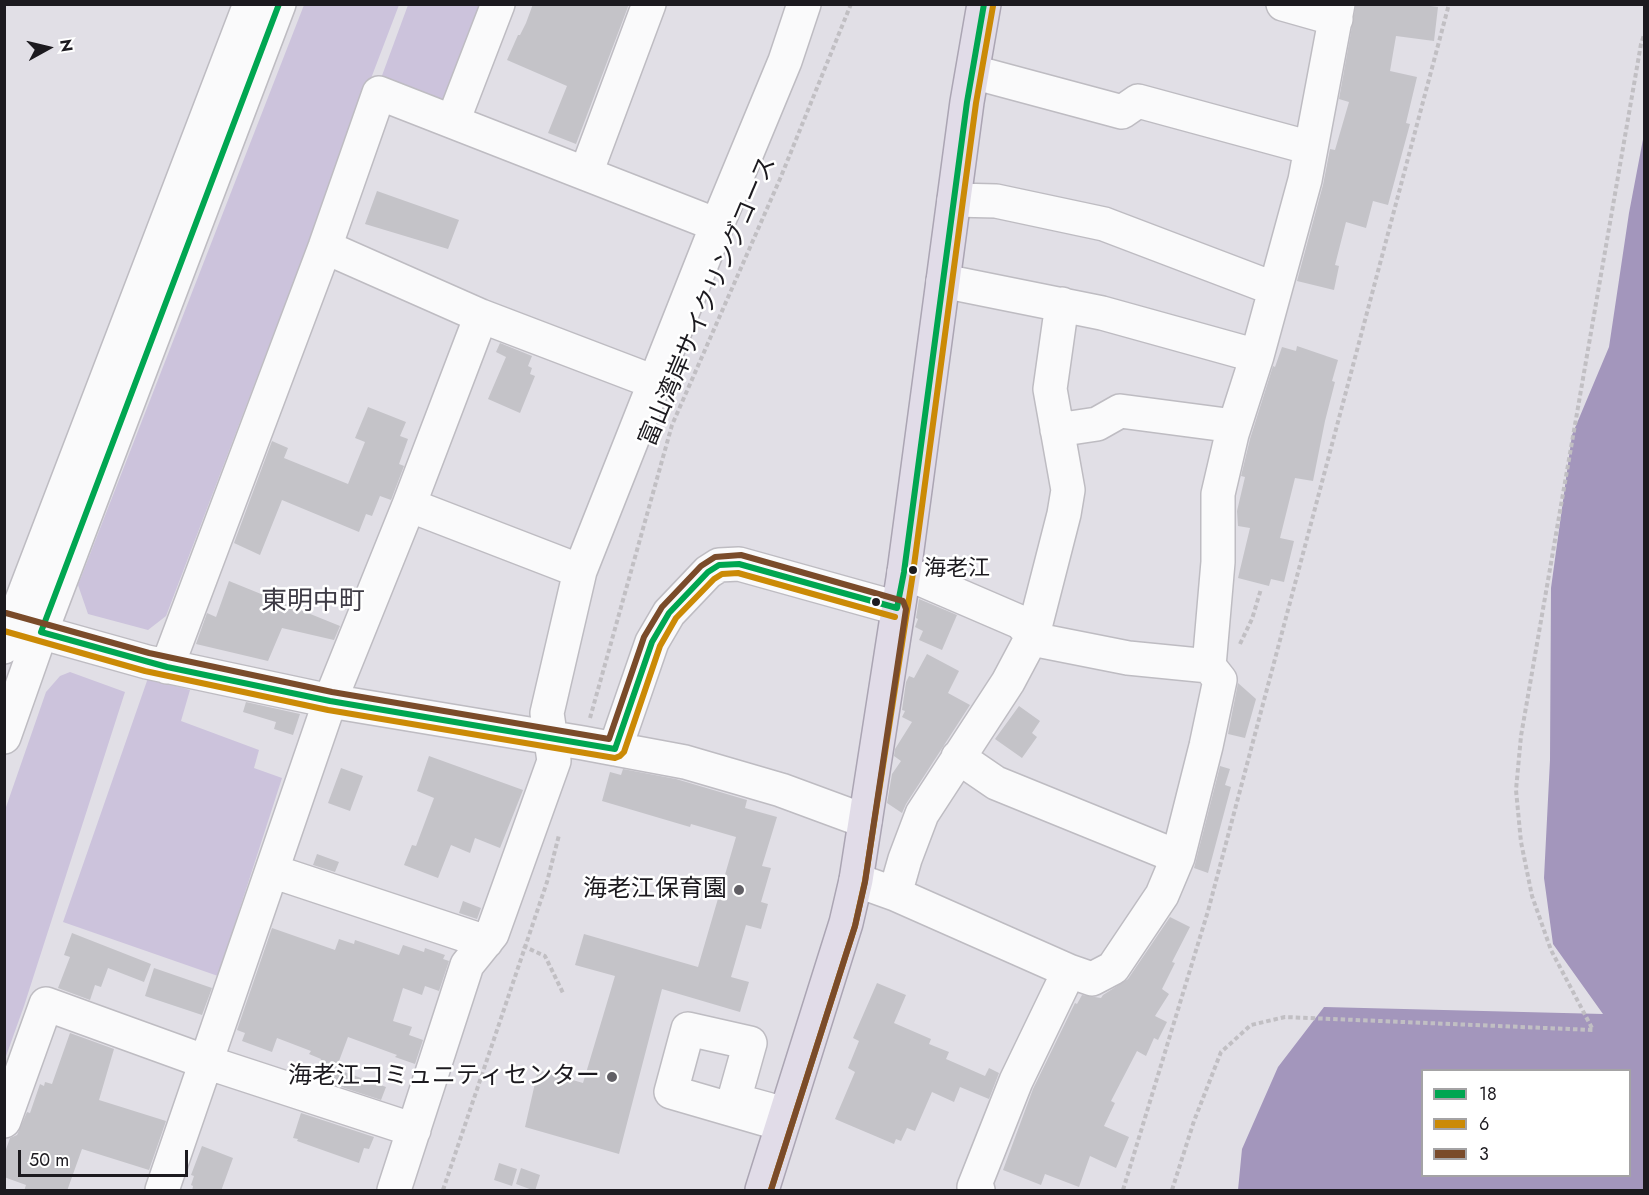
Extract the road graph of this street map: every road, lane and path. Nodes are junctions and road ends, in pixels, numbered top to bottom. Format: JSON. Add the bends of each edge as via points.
{"nodes":[{"id":1,"x":250,"y":4,"type":"edge"},
{"id":2,"x":279,"y":4,"type":"edge"},
{"id":3,"x":498,"y":4,"type":"edge"},
{"id":4,"x":649,"y":4,"type":"edge"},
{"id":5,"x":804,"y":4,"type":"edge"},
{"id":6,"x":852,"y":4,"type":"edge"},
{"id":7,"x":984,"y":4,"type":"edge"},
{"id":8,"x":1283,"y":4,"type":"edge"},
{"id":9,"x":1449,"y":4,"type":"edge"},
{"id":10,"x":1337,"y":12,"type":"edge"},
{"id":11,"x":1644,"y":35,"type":"edge"},
{"id":12,"x":973,"y":72,"type":"junction"},
{"id":13,"x":453,"y":122,"type":"junction"},
{"id":14,"x":1311,"y":148,"type":"junction"},
{"id":15,"x":586,"y":173,"type":"junction"},
{"id":16,"x":954,"y":200,"type":"junction"},
{"id":17,"x":717,"y":225,"type":"junction"},
{"id":18,"x":325,"y":247,"type":"junction"},
{"id":19,"x":942,"y":281,"type":"junction"},
{"id":20,"x":1275,"y":289,"type":"junction"},
{"id":21,"x":1062,"y":304,"type":"junction"},
{"id":22,"x":482,"y":316,"type":"junction"},
{"id":23,"x":1257,"y":356,"type":"junction"},
{"id":24,"x":654,"y":382,"type":"junction"},
{"id":25,"x":1234,"y":426,"type":"junction"},
{"id":26,"x":1057,"y":430,"type":"junction"},
{"id":27,"x":409,"y":505,"type":"junction"},
{"id":28,"x":580,"y":571,"type":"junction"},
{"id":29,"x":904,"y":572,"type":"junction"},
{"id":30,"x":1261,"y":589,"type":"dead end"},
{"id":31,"x":897,"y":608,"type":"junction"},
{"id":32,"x":16,"y":631,"type":"edge"},
{"id":33,"x":1033,"y":635,"type":"junction"},
{"id":34,"x":167,"y":667,"type":"junction"},
{"id":35,"x":1215,"y":673,"type":"junction"},
{"id":36,"x":330,"y":701,"type":"junction"},
{"id":37,"x":588,"y":723,"type":"dead end"},
{"id":38,"x":4,"y":737,"type":"edge"},
{"id":39,"x":551,"y":738,"type":"junction"},
{"id":40,"x":615,"y":749,"type":"junction"},
{"id":41,"x":958,"y":757,"type":"junction"},
{"id":42,"x":865,"y":821,"type":"junction"},
{"id":43,"x":561,"y":828,"type":"dead end"},
{"id":44,"x":1178,"y":857,"type":"junction"},
{"id":45,"x":272,"y":871,"type":"junction"},
{"id":46,"x":856,"y":880,"type":"junction"},
{"id":47,"x":895,"y":894,"type":"junction"},
{"id":48,"x":489,"y":938,"type":"junction"},
{"id":49,"x":525,"y":947,"type":"junction"},
{"id":50,"x":1069,"y":971,"type":"junction"},
{"id":51,"x":563,"y":993,"type":"dead end"},
{"id":52,"x":206,"y":1062,"type":"junction"},
{"id":53,"x":4,"y":1121,"type":"edge"},
{"id":54,"x":414,"y":1130,"type":"junction"},
{"id":55,"x":768,"y":1189,"type":"edge"},
{"id":56,"x":162,"y":1191,"type":"edge"},
{"id":57,"x":394,"y":1191,"type":"edge"},
{"id":58,"x":443,"y":1191,"type":"edge"},
{"id":59,"x":978,"y":1191,"type":"edge"},
{"id":60,"x":1123,"y":1191,"type":"edge"},
{"id":61,"x":1172,"y":1191,"type":"edge"}],
"edges":[{"from":1,"to":32,"type":"street"},
{"from":2,"to":32,"type":"street"},
{"from":3,"to":13,"type":"street"},
{"from":4,"to":15,"type":"street"},
{"from":5,"to":17,"type":"street","via":[[785,61]]},
{"from":6,"to":37,"type":"path","name":"富山湾岸サイクリングコース","via":[[672,425]]},
{"from":7,"to":12,"type":"highway"},
{"from":8,"to":10,"type":"street"},
{"from":9,"to":60,"type":"path","via":[[1208,911]]},
{"from":10,"to":14,"type":"street"},
{"from":11,"to":61,"type":"path","via":[[1521,736],[1516,790],[1532,896],[1551,950],[1593,1030],[1286,1017],[1251,1025],[1221,1052]]},
{"from":12,"to":14,"type":"street","via":[[1122,112],[1138,101]]},
{"from":12,"to":16,"type":"highway"},
{"from":13,"to":15,"type":"street"},
{"from":13,"to":18,"type":"street","via":[[379,93]]},
{"from":14,"to":20,"type":"street"},
{"from":15,"to":17,"type":"street"},
{"from":16,"to":19,"type":"highway"},
{"from":16,"to":20,"type":"street","via":[[996,201],[1104,224]]},
{"from":17,"to":24,"type":"street"},
{"from":18,"to":22,"type":"street"},
{"from":18,"to":34,"type":"street"},
{"from":19,"to":21,"type":"street"},
{"from":19,"to":29,"type":"highway"},
{"from":20,"to":23,"type":"street"},
{"from":21,"to":23,"type":"street"},
{"from":21,"to":26,"type":"street","via":[[1050,389]]},
{"from":22,"to":24,"type":"street"},
{"from":22,"to":27,"type":"street"},
{"from":23,"to":25,"type":"street"},
{"from":24,"to":28,"type":"street"},
{"from":25,"to":26,"type":"street","via":[[1120,411],[1097,424]]},
{"from":25,"to":35,"type":"street","via":[[1218,494]]},
{"from":26,"to":33,"type":"street","via":[[1068,490]]},
{"from":27,"to":28,"type":"street"},
{"from":27,"to":36,"type":"street"},
{"from":28,"to":39,"type":"street","via":[[548,713]]},
{"from":29,"to":31,"type":"highway"},
{"from":29,"to":33,"type":"street","via":[[1020,622]]},
{"from":30,"to":35,"type":"path","via":[[1231,672]]},
{"from":31,"to":40,"type":"street","via":[[739,564],[719,565],[669,613],[652,642]]},
{"from":31,"to":42,"type":"highway"},
{"from":32,"to":34,"type":"street"},
{"from":32,"to":38,"type":"street"},
{"from":33,"to":35,"type":"street","via":[[1037,640]]},
{"from":33,"to":41,"type":"street","via":[[1008,682]]},
{"from":34,"to":36,"type":"street"},
{"from":35,"to":44,"type":"street","via":[[1206,746]]},
{"from":36,"to":39,"type":"street"},
{"from":36,"to":45,"type":"street"},
{"from":39,"to":40,"type":"street"},
{"from":39,"to":48,"type":"street","via":[[554,761]]},
{"from":40,"to":42,"type":"street","via":[[684,762]]},
{"from":41,"to":44,"type":"street","via":[[996,783]]},
{"from":41,"to":47,"type":"street","via":[[922,814]]},
{"from":42,"to":46,"type":"highway"},
{"from":43,"to":49,"type":"path"},
{"from":44,"to":50,"type":"street","via":[[1162,895],[1113,968],[1092,979]]},
{"from":45,"to":48,"type":"street"},
{"from":45,"to":52,"type":"street"},
{"from":46,"to":47,"type":"street"},
{"from":46,"to":55,"type":"highway","via":[[783,1119]]},
{"from":47,"to":50,"type":"street"},
{"from":48,"to":49,"type":"path"},
{"from":48,"to":54,"type":"street","via":[[467,965]]},
{"from":49,"to":51,"type":"path","via":[[545,956]]},
{"from":49,"to":58,"type":"path"},
{"from":50,"to":59,"type":"street","via":[[1016,1081],[974,1187]]},
{"from":52,"to":53,"type":"street","via":[[46,1004]]},
{"from":52,"to":54,"type":"street"},
{"from":52,"to":56,"type":"street"},
{"from":54,"to":57,"type":"street"}]}
